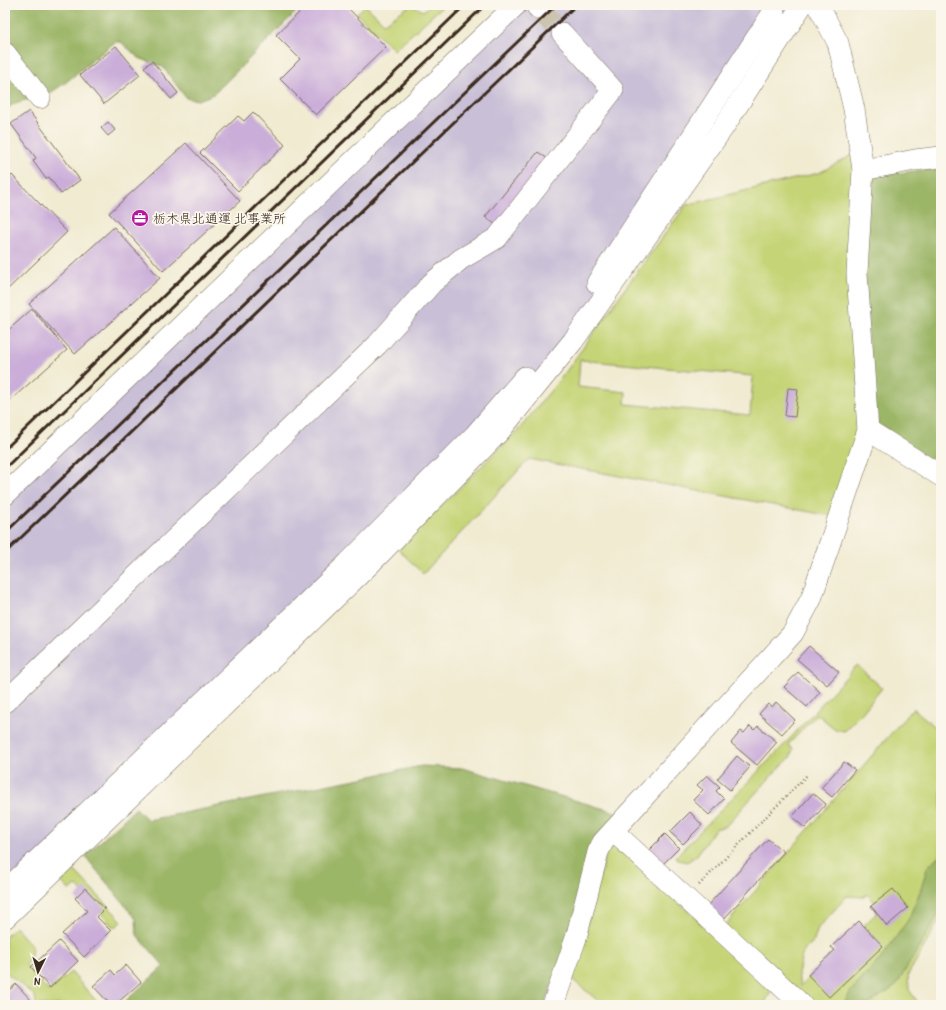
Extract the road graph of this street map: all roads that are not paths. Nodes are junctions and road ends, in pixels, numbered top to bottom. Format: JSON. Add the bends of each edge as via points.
{"nodes":[{"id":1,"x":516,"y":5,"type":"edge"},
{"id":2,"x":802,"y":5,"type":"edge"},
{"id":3,"x":818,"y":5,"type":"edge"},
{"id":4,"x":774,"y":11,"type":"dead end"},
{"id":5,"x":562,"y":33,"type":"tunnel mouth"},
{"id":6,"x":5,"y":53,"type":"edge"},
{"id":7,"x":40,"y":98,"type":"dead end"},
{"id":8,"x":941,"y":157,"type":"edge"},
{"id":9,"x":863,"y":170,"type":"junction"},
{"id":10,"x":868,"y":430,"type":"junction"},
{"id":11,"x":941,"y":476,"type":"edge"},
{"id":12,"x":5,"y":495,"type":"edge"},
{"id":13,"x":5,"y":702,"type":"edge"},
{"id":14,"x":613,"y":831,"type":"junction"},
{"id":15,"x":5,"y":891,"type":"edge"},
{"id":16,"x":5,"y":918,"type":"edge"},
{"id":17,"x":553,"y":1005,"type":"edge"},
{"id":18,"x":802,"y":1005,"type":"edge"}],
"edges":[{"from":1,"to":12,"type":"street"},
{"from":2,"to":16,"type":"street","via":[[723,128],[573,341],[499,432],[371,563]]},
{"from":3,"to":9,"type":"street","via":[[838,44],[854,110]]},
{"from":4,"to":15,"type":"street","via":[[566,330],[474,436],[348,563]]},
{"from":5,"to":13,"type":"street","via":[[612,90],[497,238],[460,259],[432,283],[377,344]]},
{"from":6,"to":7,"type":"street"},
{"from":8,"to":9,"type":"street"},
{"from":9,"to":10,"type":"street","via":[[857,273]]},
{"from":10,"to":11,"type":"street"},
{"from":10,"to":14,"type":"street","via":[[804,616],[793,633]]},
{"from":14,"to":17,"type":"street","via":[[598,852],[576,938]]},
{"from":14,"to":18,"type":"street"}]}
